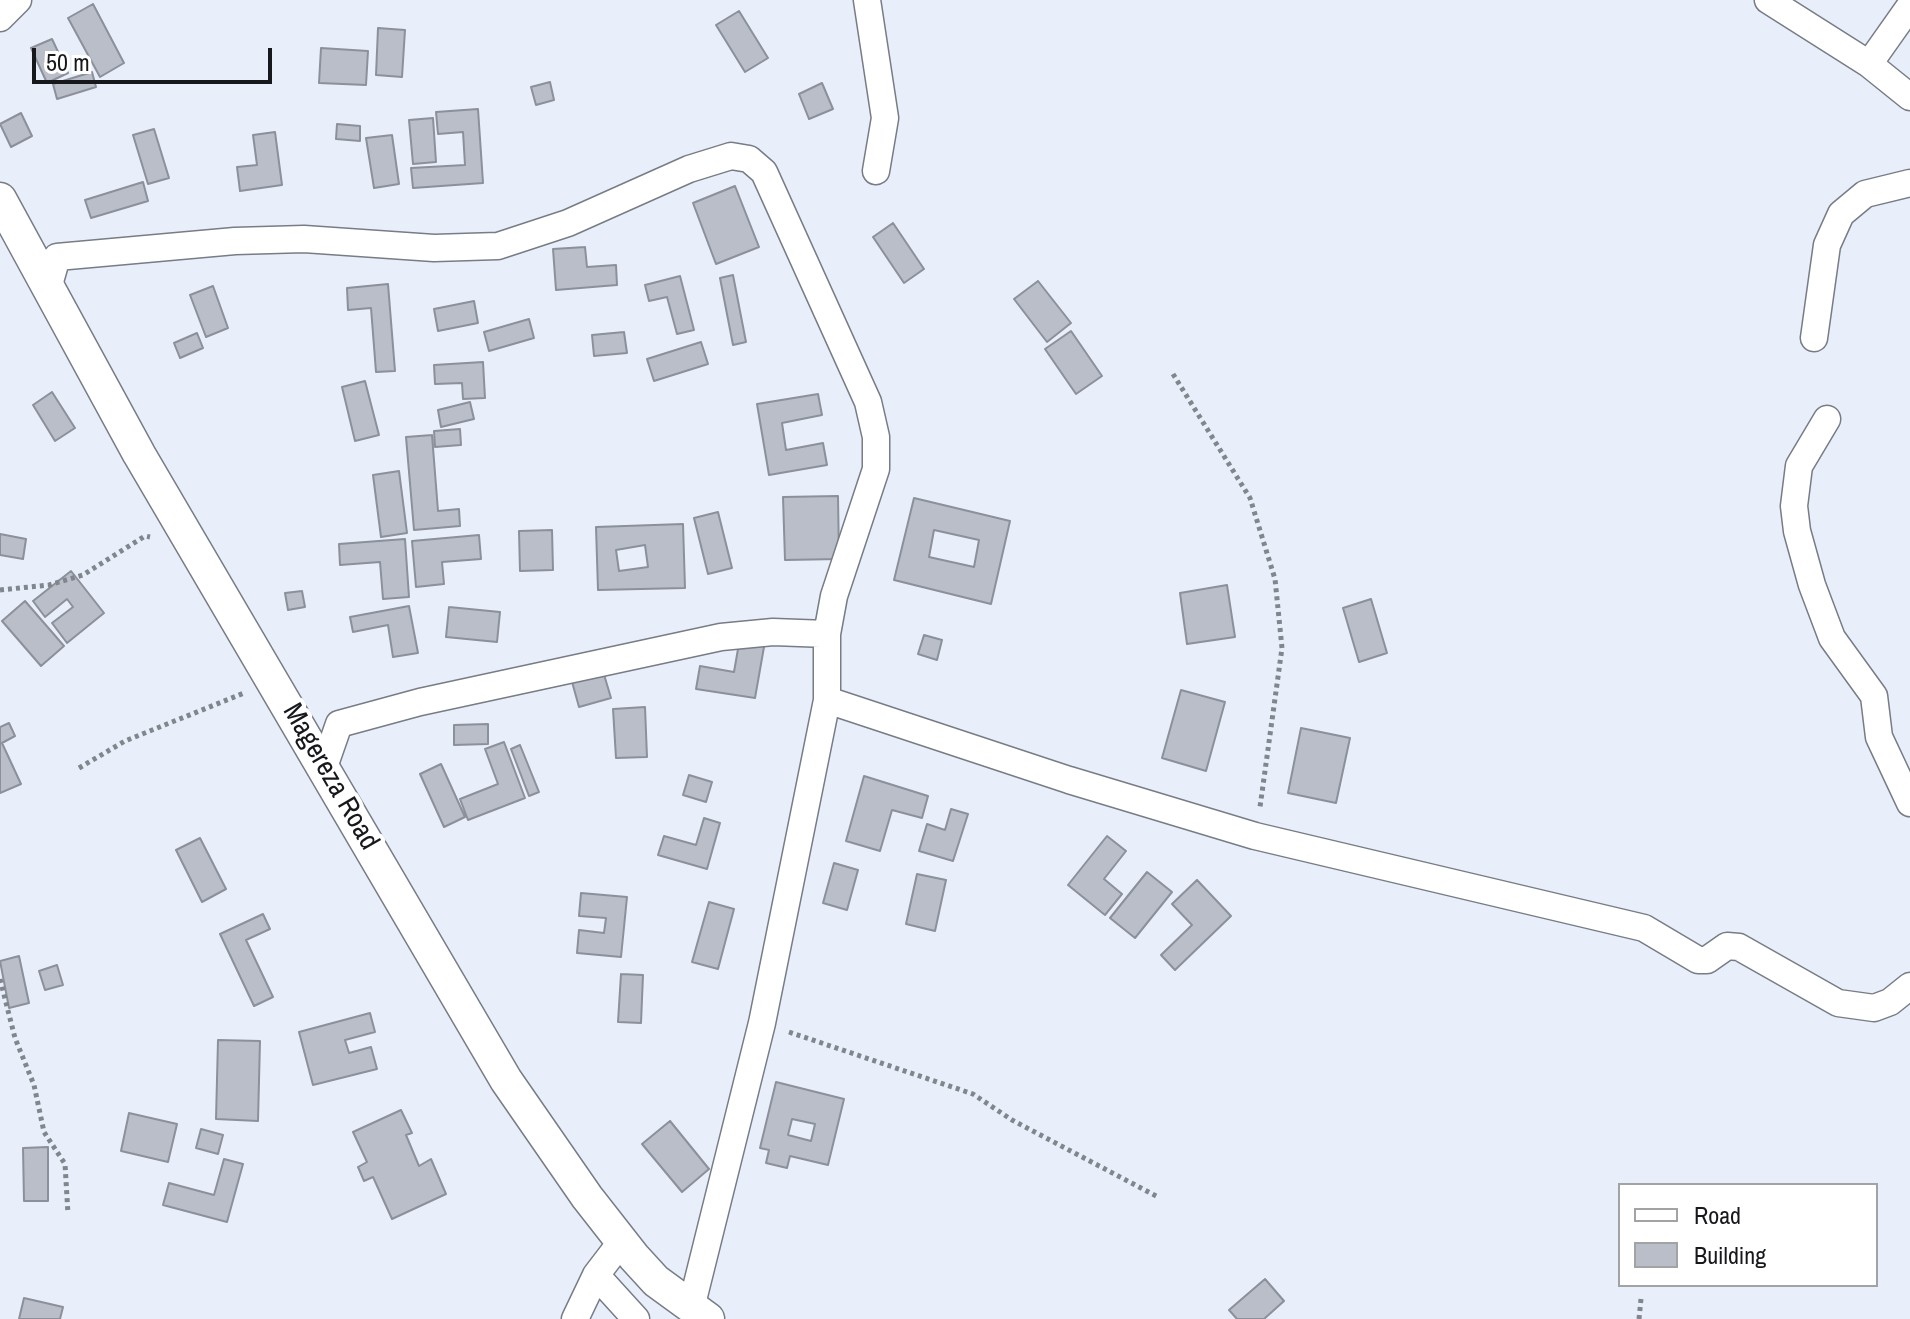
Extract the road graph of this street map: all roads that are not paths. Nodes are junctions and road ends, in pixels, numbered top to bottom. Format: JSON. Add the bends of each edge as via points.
{"nodes":[{"id":1,"x":18,"y":0,"type":"edge"},
{"id":2,"x":867,"y":0,"type":"edge"},
{"id":3,"x":1768,"y":0,"type":"edge"},
{"id":4,"x":1910,"y":6,"type":"edge"},
{"id":5,"x":0,"y":18,"type":"edge"},
{"id":6,"x":1869,"y":64,"type":"junction"},
{"id":7,"x":1910,"y":97,"type":"edge"},
{"id":8,"x":876,"y":171,"type":"dead end"},
{"id":9,"x":1910,"y":183,"type":"edge"},
{"id":10,"x":0,"y":199,"type":"edge"},
{"id":11,"x":49,"y":285,"type":"junction"},
{"id":12,"x":1814,"y":338,"type":"dead end"},
{"id":13,"x":1827,"y":419,"type":"dead end"},
{"id":14,"x":827,"y":634,"type":"junction"},
{"id":15,"x":827,"y":700,"type":"junction"},
{"id":16,"x":324,"y":767,"type":"junction"},
{"id":17,"x":1910,"y":803,"type":"edge"},
{"id":18,"x":1910,"y":986,"type":"edge"},
{"id":19,"x":622,"y":1241,"type":"junction"},
{"id":20,"x":596,"y":1275,"type":"junction"},
{"id":21,"x":699,"y":1314,"type":"edge"},
{"id":22,"x":575,"y":1319,"type":"edge"},
{"id":23,"x":636,"y":1319,"type":"edge"}],
"edges":[{"from":1,"to":5,"type":"street"},
{"from":2,"to":8,"type":"street","via":[[885,118]]},
{"from":3,"to":6,"type":"street"},
{"from":4,"to":6,"type":"street"},
{"from":6,"to":7,"type":"street"},
{"from":9,"to":12,"type":"street","via":[[1865,194],[1841,214],[1827,245]]},
{"from":10,"to":11,"type":"street","name":"Magereza Road"},
{"from":11,"to":14,"type":"street","via":[[57,257],[304,239],[434,248],[498,246],[568,223],[698,166],[731,156],[749,159],[760,167],[782,209],[862,388],[876,437],[876,469],[834,596]]},
{"from":11,"to":16,"type":"street","name":"Magereza Road","via":[[139,454]]},
{"from":13,"to":17,"type":"street","via":[[1799,466],[1797,531],[1832,638],[1874,696],[1879,737]]},
{"from":14,"to":15,"type":"street"},
{"from":14,"to":16,"type":"street","via":[[721,637],[408,705],[339,724]]},
{"from":15,"to":18,"type":"street","via":[[1255,836],[1644,928],[1698,960],[1727,946],[1739,947],[1838,1003],[1874,1008]]},
{"from":15,"to":21,"type":"street"},
{"from":16,"to":19,"type":"street","name":"Magereza Road","via":[[506,1080]]},
{"from":19,"to":20,"type":"street"},
{"from":19,"to":21,"type":"street","name":"Magereza Road","via":[[656,1281]]},
{"from":20,"to":22,"type":"street"},
{"from":20,"to":23,"type":"street"}]}
